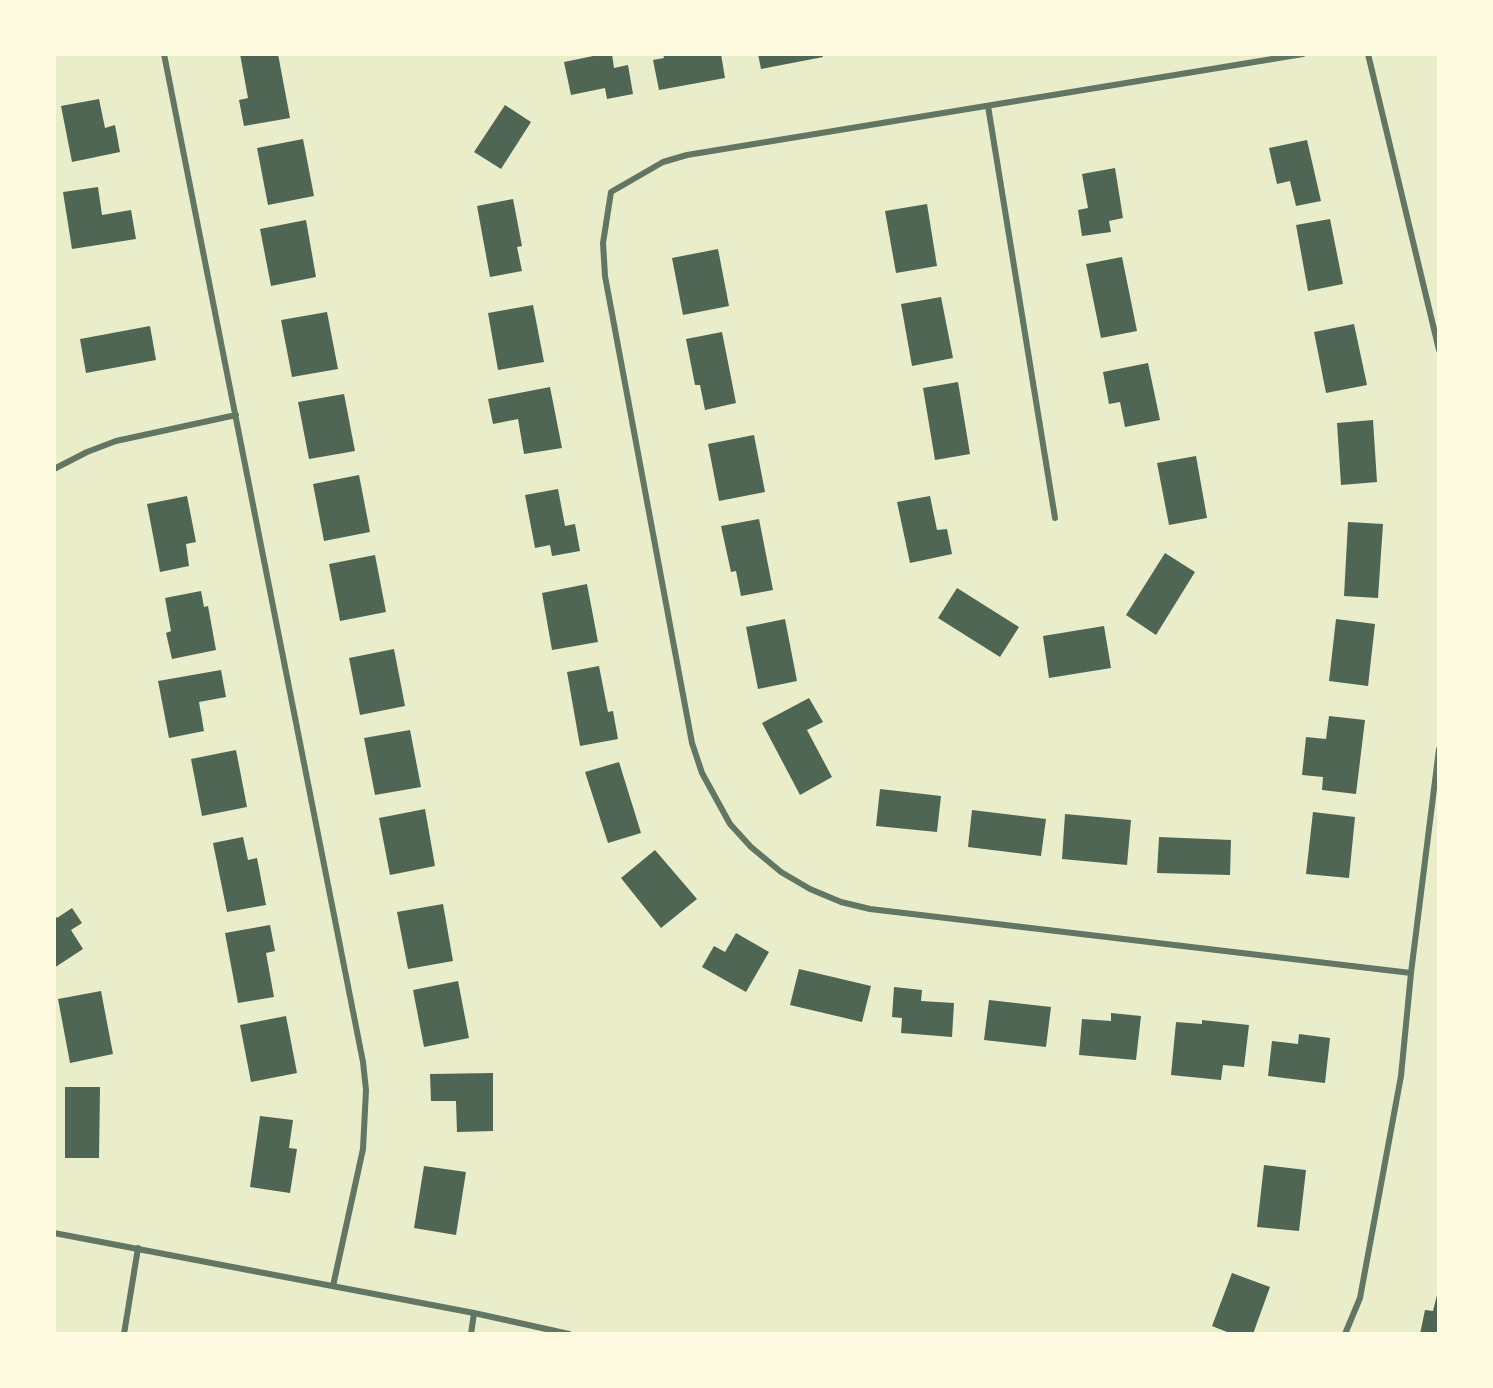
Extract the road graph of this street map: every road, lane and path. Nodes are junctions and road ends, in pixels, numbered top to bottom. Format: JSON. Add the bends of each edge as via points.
{"nodes":[{"id":1,"x":164,"y":54,"type":"edge"},
{"id":2,"x":1303,"y":54,"type":"edge"},
{"id":3,"x":1368,"y":54,"type":"edge"},
{"id":4,"x":988,"y":106,"type":"junction"},
{"id":5,"x":1439,"y":350,"type":"edge"},
{"id":6,"x":236,"y":415,"type":"junction"},
{"id":7,"x":54,"y":469,"type":"edge"},
{"id":8,"x":1055,"y":518,"type":"dead end"},
{"id":9,"x":1439,"y":749,"type":"edge"},
{"id":10,"x":1411,"y":973,"type":"junction"},
{"id":11,"x":54,"y":1233,"type":"edge"},
{"id":12,"x":138,"y":1248,"type":"junction"},
{"id":13,"x":333,"y":1286,"type":"junction"},
{"id":14,"x":474,"y":1313,"type":"junction"},
{"id":15,"x":124,"y":1334,"type":"edge"},
{"id":16,"x":471,"y":1334,"type":"edge"},
{"id":17,"x":569,"y":1334,"type":"edge"},
{"id":18,"x":1345,"y":1334,"type":"edge"}],
"edges":[{"from":1,"to":6,"type":"street"},
{"from":2,"to":4,"type":"street"},
{"from":3,"to":5,"type":"street"},
{"from":4,"to":8,"type":"street"},
{"from":4,"to":10,"type":"street","via":[[687,155],[663,162],[612,192],[603,243],[605,276],[692,743],[702,773],[730,824],[751,847],[781,872],[841,903]]},
{"from":6,"to":7,"type":"street","via":[[116,441]]},
{"from":6,"to":13,"type":"street","via":[[366,1090],[363,1149]]},
{"from":9,"to":10,"type":"street"},
{"from":10,"to":18,"type":"street","via":[[1401,1076],[1385,1172],[1360,1298]]},
{"from":11,"to":12,"type":"street"},
{"from":12,"to":13,"type":"street"},
{"from":12,"to":15,"type":"street"},
{"from":13,"to":14,"type":"street"},
{"from":14,"to":16,"type":"street"},
{"from":14,"to":17,"type":"street"}]}
